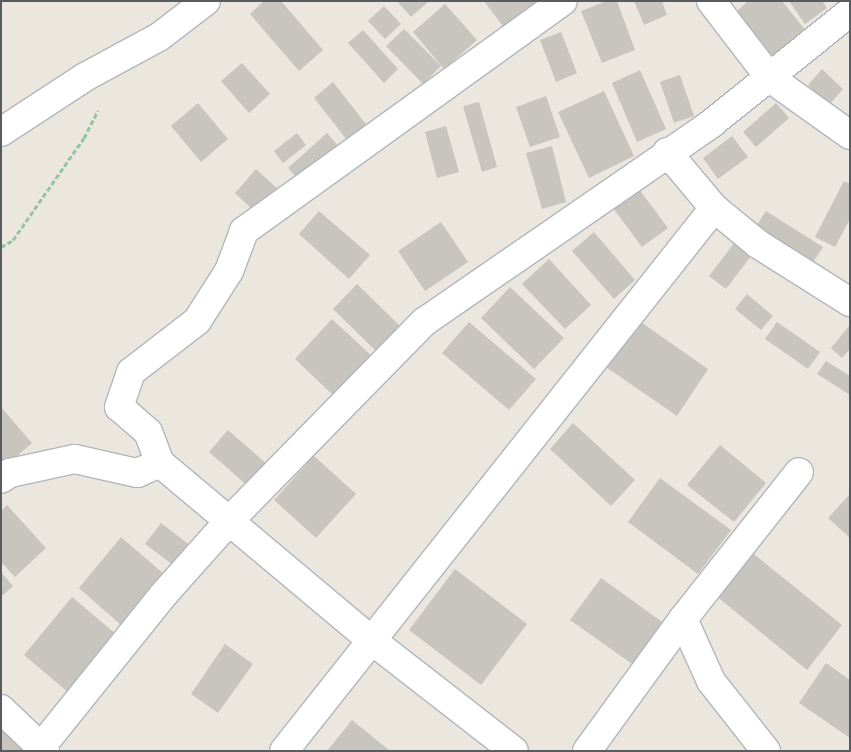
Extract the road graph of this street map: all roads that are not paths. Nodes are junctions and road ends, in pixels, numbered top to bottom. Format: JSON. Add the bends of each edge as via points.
{"nodes":[{"id":1,"x":206,"y":1,"type":"edge"},
{"id":2,"x":563,"y":1,"type":"edge"},
{"id":3,"x":711,"y":1,"type":"edge"},
{"id":4,"x":850,"y":12,"type":"edge"},
{"id":5,"x":770,"y":78,"type":"junction"},
{"id":6,"x":1,"y":132,"type":"edge"},
{"id":7,"x":850,"y":135,"type":"edge"},
{"id":8,"x":667,"y":152,"type":"junction"},
{"id":9,"x":714,"y":208,"type":"junction"},
{"id":10,"x":850,"y":302,"type":"edge"},
{"id":11,"x":160,"y":463,"type":"junction"},
{"id":12,"x":799,"y":472,"type":"dead end"},
{"id":13,"x":1,"y":479,"type":"edge"},
{"id":14,"x":230,"y":520,"type":"junction"},
{"id":15,"x":683,"y":619,"type":"junction"},
{"id":16,"x":370,"y":639,"type":"junction"},
{"id":17,"x":1,"y":709,"type":"edge"},
{"id":18,"x":43,"y":749,"type":"edge"},
{"id":19,"x":284,"y":751,"type":"edge"},
{"id":20,"x":514,"y":751,"type":"edge"},
{"id":21,"x":587,"y":751,"type":"edge"},
{"id":22,"x":766,"y":751,"type":"edge"}],
"edges":[{"from":1,"to":6,"type":"street","via":[[124,57],[85,77]]},
{"from":2,"to":11,"type":"street","via":[[244,231],[229,271],[197,321],[131,372],[119,407],[148,432]]},
{"from":3,"to":5,"type":"street"},
{"from":4,"to":5,"type":"street"},
{"from":5,"to":7,"type":"street"},
{"from":5,"to":8,"type":"street"},
{"from":8,"to":9,"type":"street"},
{"from":8,"to":14,"type":"street","via":[[424,322]]},
{"from":9,"to":10,"type":"street","via":[[758,244]]},
{"from":9,"to":16,"type":"street"},
{"from":11,"to":13,"type":"street","via":[[137,473],[75,459],[10,472]]},
{"from":11,"to":14,"type":"street"},
{"from":12,"to":15,"type":"street"},
{"from":14,"to":16,"type":"street"},
{"from":14,"to":18,"type":"street","via":[[164,594]]},
{"from":15,"to":21,"type":"street"},
{"from":15,"to":22,"type":"street","via":[[711,681]]},
{"from":16,"to":19,"type":"street"},
{"from":16,"to":20,"type":"street"},
{"from":17,"to":18,"type":"street"}]}
